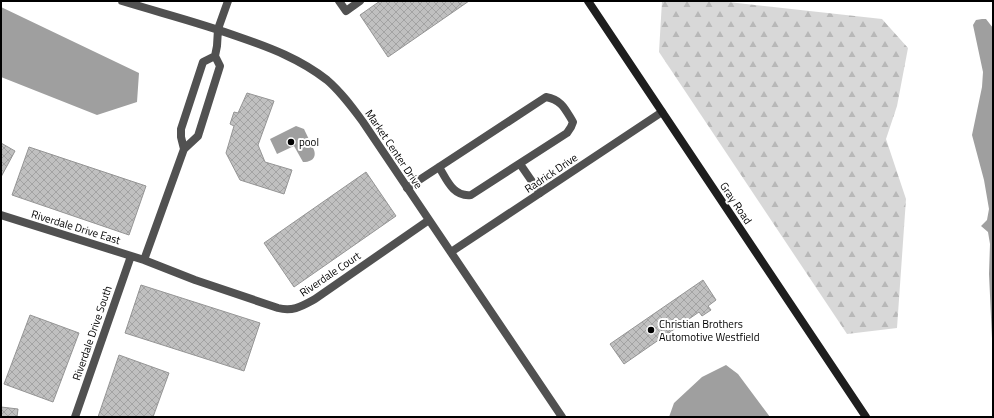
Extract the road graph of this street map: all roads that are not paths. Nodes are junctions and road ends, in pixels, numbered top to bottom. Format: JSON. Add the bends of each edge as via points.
{"nodes":[{"id":1,"x":122,"y":1,"type":"edge"},
{"id":2,"x":228,"y":1,"type":"edge"},
{"id":3,"x":339,"y":1,"type":"edge"},
{"id":4,"x":360,"y":1,"type":"edge"},
{"id":5,"x":588,"y":1,"type":"edge"},
{"id":6,"x":218,"y":29,"type":"junction"},
{"id":7,"x":215,"y":56,"type":"junction"},
{"id":8,"x":662,"y":112,"type":"junction"},
{"id":9,"x":184,"y":149,"type":"junction"},
{"id":10,"x":520,"y":164,"type":"junction"},
{"id":11,"x":439,"y":168,"type":"junction"},
{"id":12,"x":407,"y":188,"type":"junction"},
{"id":13,"x":540,"y":193,"type":"junction"},
{"id":14,"x":1,"y":215,"type":"edge"},
{"id":15,"x":430,"y":220,"type":"junction"},
{"id":16,"x":451,"y":252,"type":"junction"},
{"id":17,"x":131,"y":256,"type":"junction"},
{"id":18,"x":144,"y":260,"type":"junction"},
{"id":19,"x":75,"y":417,"type":"edge"},
{"id":20,"x":562,"y":417,"type":"edge"},
{"id":21,"x":866,"y":417,"type":"edge"}],
"edges":[{"from":1,"to":6,"type":"street","name":"Market Center Drive"},
{"from":2,"to":6,"type":"street"},
{"from":3,"to":4,"type":"street","via":[[346,11]]},
{"from":5,"to":8,"type":"street","name":"Gray Road"},
{"from":6,"to":7,"type":"street"},
{"from":6,"to":12,"type":"street","name":"Market Center Drive","via":[[287,55],[327,80],[353,108]]},
{"from":7,"to":9,"type":"street","via":[[220,66],[198,136]]},
{"from":7,"to":9,"type":"street","via":[[203,62],[181,129]]},
{"from":8,"to":13,"type":"street","name":"Radrick Drive"},
{"from":8,"to":21,"type":"street","name":"Gray Road"},
{"from":9,"to":18,"type":"street"},
{"from":10,"to":11,"type":"street","via":[[471,195],[464,196],[452,188]]},
{"from":10,"to":11,"type":"street","via":[[567,133],[571,127],[573,122],[560,102],[554,98],[546,97]]},
{"from":10,"to":13,"type":"street"},
{"from":11,"to":12,"type":"street"},
{"from":12,"to":15,"type":"street","name":"Market Center Drive"},
{"from":13,"to":16,"type":"street","name":"Radrick Drive"},
{"from":14,"to":17,"type":"street","name":"Riverdale Drive East"},
{"from":15,"to":16,"type":"street","name":"Market Center Drive"},
{"from":15,"to":18,"type":"street","name":"Riverdale Court","via":[[315,299],[292,310],[195,280]]},
{"from":16,"to":20,"type":"street","name":"Market Center Drive"},
{"from":17,"to":18,"type":"street","name":"Riverdale Drive East"},
{"from":17,"to":19,"type":"street","name":"Riverdale Drive South"}]}
